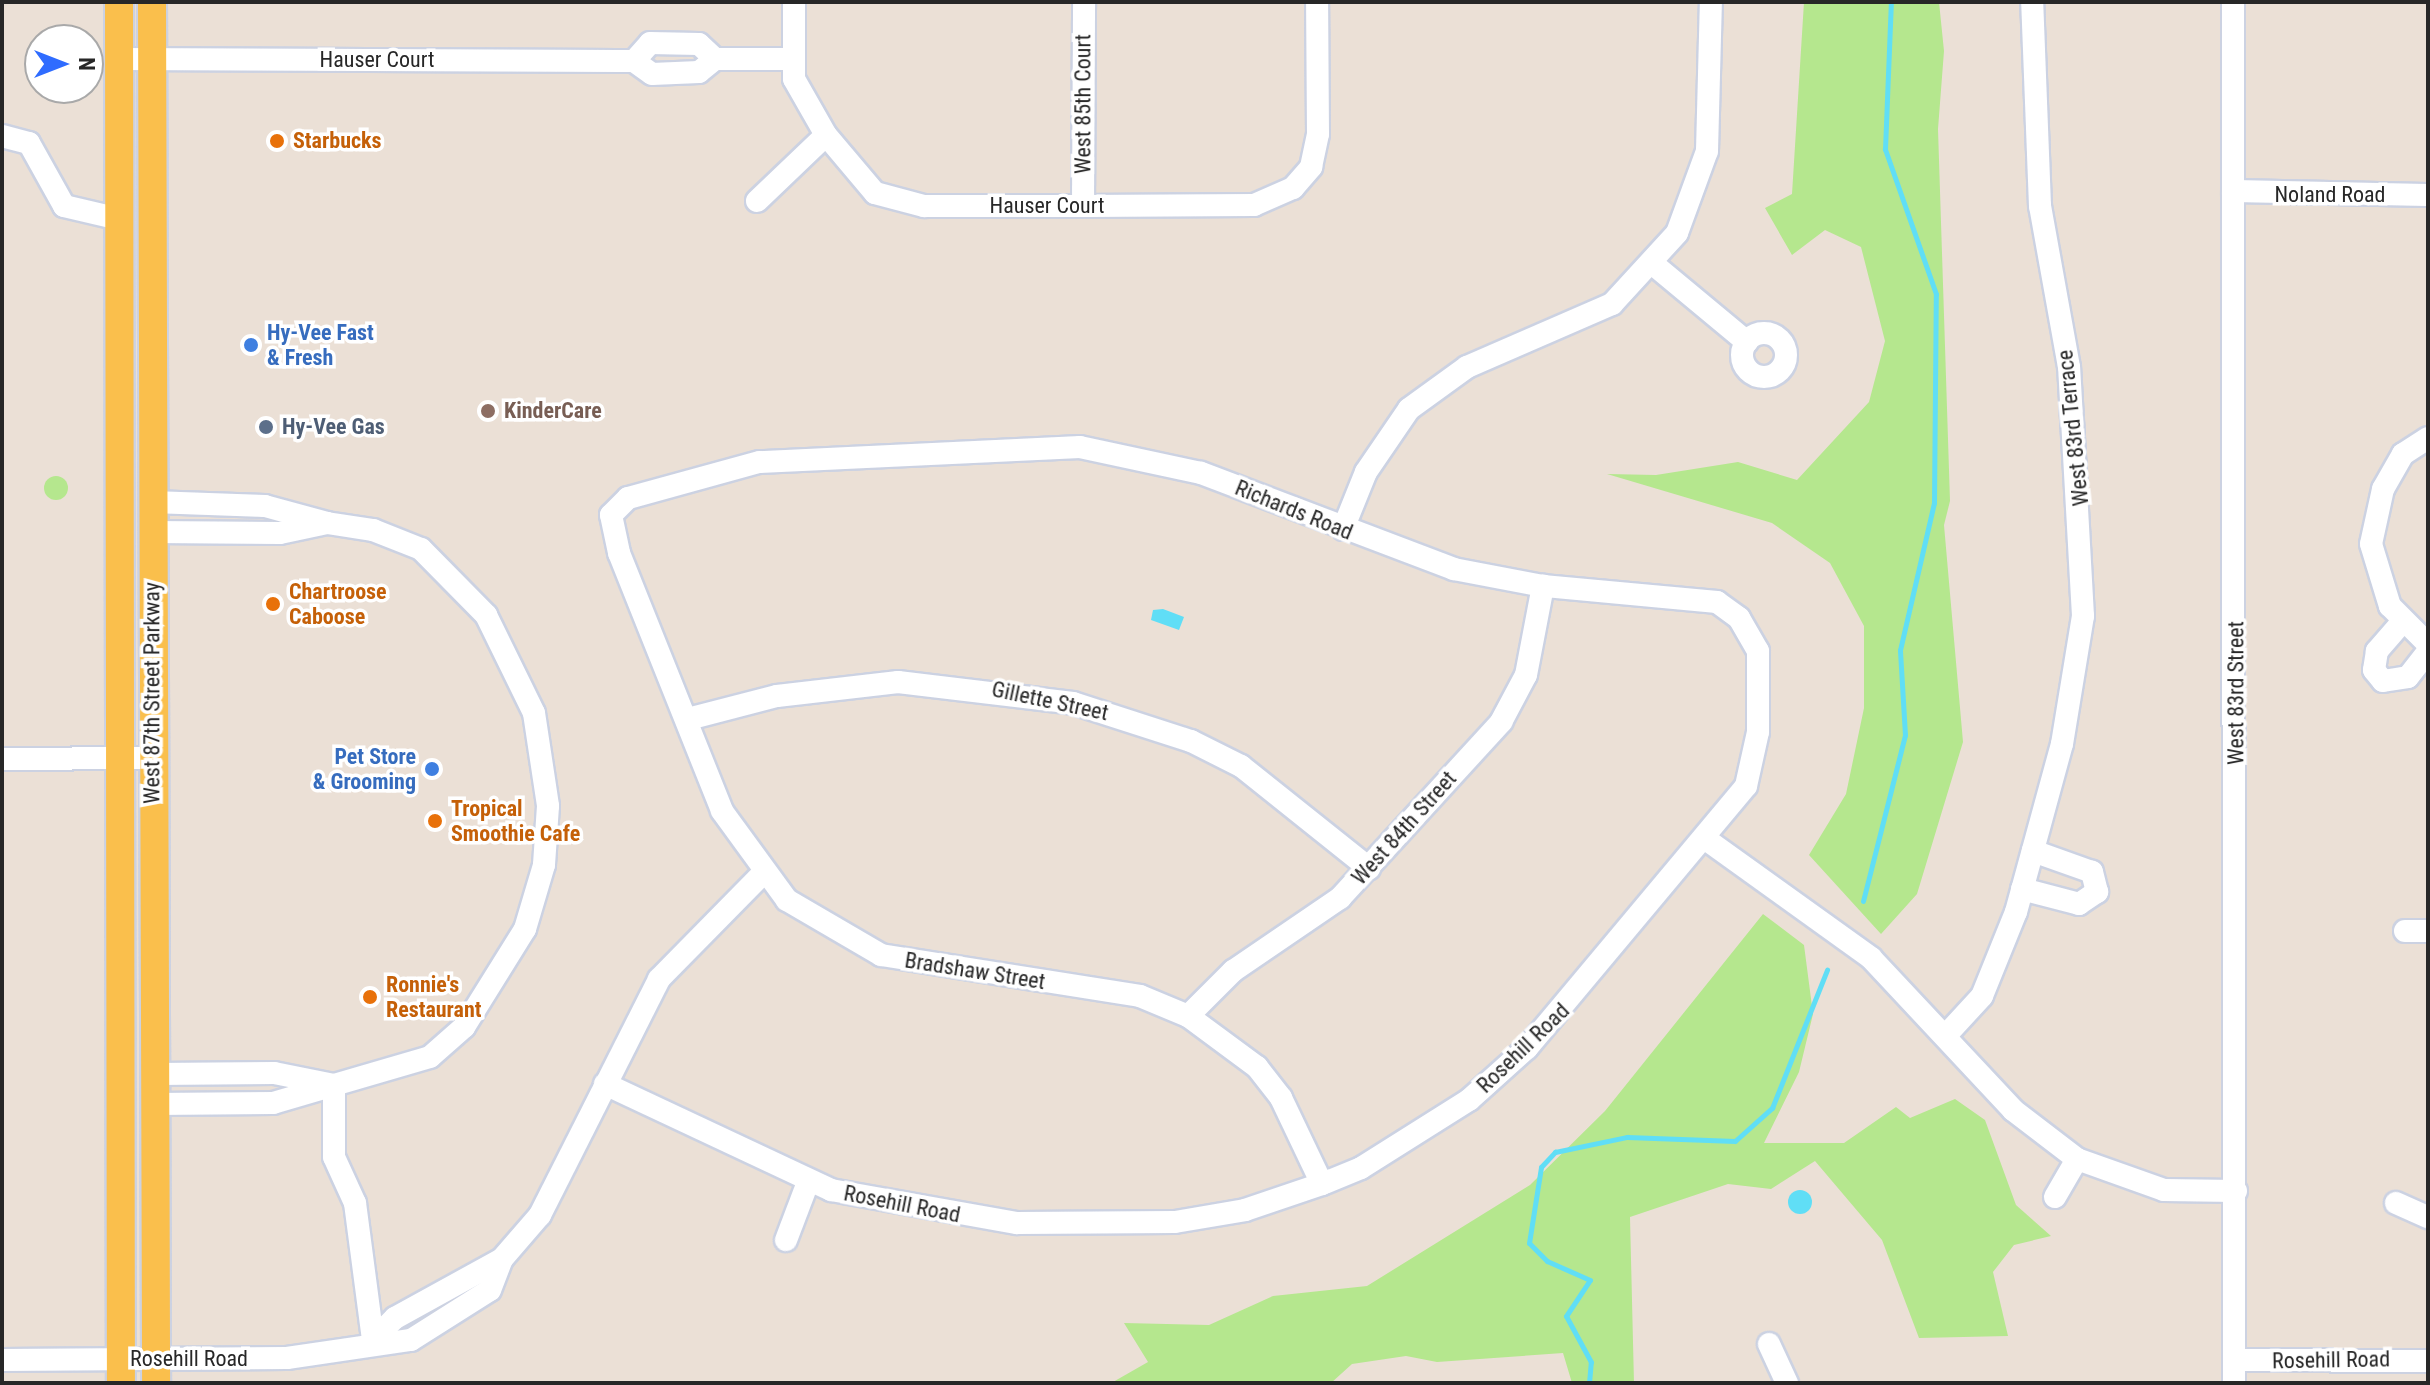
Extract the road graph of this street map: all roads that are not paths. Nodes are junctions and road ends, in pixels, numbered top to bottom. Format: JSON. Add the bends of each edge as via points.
{"nodes":[{"id":1,"x":119,"y":2,"type":"edge"},
{"id":2,"x":152,"y":2,"type":"edge"},
{"id":3,"x":794,"y":2,"type":"edge"},
{"id":4,"x":1084,"y":2,"type":"edge"},
{"id":5,"x":1317,"y":2,"type":"edge"},
{"id":6,"x":1711,"y":2,"type":"edge"},
{"id":7,"x":2032,"y":2,"type":"edge"},
{"id":8,"x":2233,"y":2,"type":"edge"},
{"id":9,"x":119,"y":59,"type":"junction"},
{"id":10,"x":152,"y":59,"type":"junction"},
{"id":11,"x":790,"y":59,"type":"junction"},
{"id":12,"x":826,"y":135,"type":"junction"},
{"id":13,"x":2,"y":136,"type":"edge"},
{"id":14,"x":2233,"y":191,"type":"junction"},
{"id":15,"x":2428,"y":195,"type":"edge"},
{"id":16,"x":757,"y":201,"type":"dead end"},
{"id":17,"x":1083,"y":206,"type":"junction"},
{"id":18,"x":120,"y":219,"type":"junction"},
{"id":19,"x":1653,"y":264,"type":"junction"},
{"id":20,"x":1747,"y":342,"type":"dead end"},
{"id":21,"x":121,"y":344,"type":"junction"},
{"id":22,"x":2428,"y":438,"type":"edge"},
{"id":23,"x":152,"y":502,"type":"junction"},
{"id":24,"x":611,"y":515,"type":"joint"},
{"id":25,"x":327,"y":523,"type":"junction"},
{"id":26,"x":1343,"y":529,"type":"junction"},
{"id":27,"x":153,"y":532,"type":"junction"},
{"id":28,"x":1543,"y":586,"type":"junction"},
{"id":29,"x":2403,"y":621,"type":"junction"},
{"id":30,"x":2428,"y":644,"type":"edge"},
{"id":31,"x":2428,"y":651,"type":"edge"},
{"id":32,"x":688,"y":719,"type":"junction"},
{"id":33,"x":151,"y":758,"type":"junction"},
{"id":34,"x":2,"y":759,"type":"edge"},
{"id":35,"x":121,"y":759,"type":"junction"},
{"id":36,"x":1707,"y":840,"type":"junction"},
{"id":37,"x":2033,"y":851,"type":"junction"},
{"id":38,"x":1369,"y":868,"type":"junction"},
{"id":39,"x":764,"y":872,"type":"junction"},
{"id":40,"x":2022,"y":889,"type":"junction"},
{"id":41,"x":2405,"y":931,"type":"dead end"},
{"id":42,"x":2428,"y":931,"type":"edge"},
{"id":43,"x":123,"y":967,"type":"junction"},
{"id":44,"x":1188,"y":1016,"type":"junction"},
{"id":45,"x":1948,"y":1033,"type":"junction"},
{"id":46,"x":155,"y":1074,"type":"junction"},
{"id":47,"x":605,"y":1084,"type":"junction"},
{"id":48,"x":334,"y":1085,"type":"junction"},
{"id":49,"x":154,"y":1104,"type":"junction"},
{"id":50,"x":2077,"y":1159,"type":"junction"},
{"id":51,"x":808,"y":1182,"type":"junction"},
{"id":52,"x":1322,"y":1184,"type":"junction"},
{"id":53,"x":2236,"y":1191,"type":"junction"},
{"id":54,"x":2055,"y":1197,"type":"dead end"},
{"id":55,"x":2396,"y":1203,"type":"dead end"},
{"id":56,"x":2428,"y":1217,"type":"edge"},
{"id":57,"x":786,"y":1240,"type":"dead end"},
{"id":58,"x":373,"y":1340,"type":"junction"},
{"id":59,"x":1769,"y":1344,"type":"dead end"},
{"id":60,"x":2,"y":1360,"type":"edge"},
{"id":61,"x":2428,"y":1361,"type":"edge"},
{"id":62,"x":121,"y":1371,"type":"edge"},
{"id":63,"x":156,"y":1371,"type":"edge"},
{"id":64,"x":2234,"y":1372,"type":"edge"},
{"id":65,"x":1787,"y":1383,"type":"edge"}],
"edges":[{"from":1,"to":9,"type":"main road","name":"West 87th Street Parkway"},
{"from":2,"to":10,"type":"main road","name":"West 87th Street Parkway"},
{"from":3,"to":11,"type":"street"},
{"from":4,"to":17,"type":"street","name":"West 85th Court"},
{"from":5,"to":17,"type":"street","name":"Hauser Court","via":[[1318,134],[1311,167],[1293,188],[1254,205]]},
{"from":6,"to":19,"type":"street","via":[[1707,151],[1684,219]]},
{"from":7,"to":37,"type":"street","name":"West 83rd Terrace","via":[[2040,206],[2069,367],[2085,544],[2071,695]]},
{"from":8,"to":14,"type":"street","name":"West 83rd Street"},
{"from":9,"to":10,"type":"street","name":"Hauser Court"},
{"from":9,"to":18,"type":"main road","name":"West 87th Street Parkway"},
{"from":10,"to":11,"type":"street","name":"Hauser Court","via":[[634,61],[652,74],[699,72],[715,59]]},
{"from":10,"to":23,"type":"main road","name":"West 87th Street Parkway"},
{"from":11,"to":12,"type":"street","name":"Hauser Court"},
{"from":12,"to":16,"type":"street"},
{"from":12,"to":17,"type":"street","name":"Hauser Court","via":[[889,201]]},
{"from":13,"to":18,"type":"street","via":[[29,143],[64,206]]},
{"from":14,"to":15,"type":"street","name":"Noland Road"},
{"from":14,"to":53,"type":"street","name":"West 83rd Street"},
{"from":18,"to":21,"type":"main road","name":"West 87th Street Parkway"},
{"from":19,"to":20,"type":"street"},
{"from":19,"to":26,"type":"street","via":[[1584,321],[1481,360],[1434,387],[1385,439]]},
{"from":21,"to":27,"type":"main road","via":[[134,359],[133,498]]},
{"from":21,"to":35,"type":"main road","name":"West 87th Street Parkway"},
{"from":22,"to":29,"type":"street","via":[[2396,448],[2375,510],[2371,544],[2381,587]]},
{"from":23,"to":25,"type":"street","via":[[265,506]]},
{"from":23,"to":27,"type":"main road","name":"West 87th Street Parkway"},
{"from":24,"to":26,"type":"street","name":"Richards Road","via":[[628,498],[759,462],[1026,444],[1149,458]]},
{"from":24,"to":32,"type":"street","name":"Bradshaw Street","via":[[619,553]]},
{"from":25,"to":27,"type":"street","via":[[280,533]]},
{"from":25,"to":48,"type":"street","via":[[373,530],[421,549],[486,615],[534,713],[548,806],[544,865],[525,929],[464,1027],[430,1057]]},
{"from":26,"to":28,"type":"street","name":"Richards Road","via":[[1454,569]]},
{"from":27,"to":33,"type":"main road","name":"West 87th Street Parkway"},
{"from":28,"to":36,"type":"street","name":"Richards Road","via":[[1697,595],[1739,618],[1758,651],[1754,765]]},
{"from":28,"to":38,"type":"street","name":"West 84th Street","via":[[1515,702]]},
{"from":29,"to":30,"type":"street"},
{"from":29,"to":31,"type":"street","via":[[2377,651],[2374,670],[2383,681],[2408,677]]},
{"from":32,"to":38,"type":"street","name":"Gillette Street","via":[[777,696],[898,682],[1073,703],[1169,732],[1241,766]]},
{"from":32,"to":39,"type":"street","name":"Bradshaw Street","via":[[722,811]]},
{"from":33,"to":35,"type":"street"},
{"from":33,"to":46,"type":"main road","name":"West 87th Street Parkway"},
{"from":34,"to":35,"type":"street"},
{"from":35,"to":43,"type":"main road","name":"West 87th Street Parkway"},
{"from":36,"to":45,"type":"street","via":[[1871,958]]},
{"from":36,"to":52,"type":"street","name":"Rosehill Road","via":[[1581,990],[1492,1080],[1418,1136]]},
{"from":37,"to":40,"type":"street","name":"West 83rd Terrace"},
{"from":37,"to":40,"type":"street","via":[[2092,872],[2097,892],[2079,904]]},
{"from":38,"to":44,"type":"street","name":"West 84th Street","via":[[1328,908],[1233,971]]},
{"from":39,"to":44,"type":"street","name":"Bradshaw Street","via":[[806,915],[881,955],[1140,996]]},
{"from":39,"to":47,"type":"street","name":"Rosehill Road","via":[[659,979]]},
{"from":40,"to":45,"type":"street","name":"West 83rd Terrace","via":[[1982,996]]},
{"from":41,"to":42,"type":"street"},
{"from":43,"to":49,"type":"main road","via":[[136,1002],[136,1064]]},
{"from":43,"to":62,"type":"main road","name":"West 87th Street Parkway"},
{"from":44,"to":52,"type":"street","name":"Bradshaw Street","via":[[1257,1067],[1287,1109]]},
{"from":45,"to":50,"type":"street","via":[[2013,1110]]},
{"from":46,"to":48,"type":"street","via":[[274,1073]]},
{"from":46,"to":49,"type":"main road","name":"West 87th Street Parkway"},
{"from":47,"to":51,"type":"street","name":"Rosehill Road"},
{"from":47,"to":58,"type":"street","name":"Rosehill Road","via":[[561,1182],[502,1259],[490,1290],[449,1321],[411,1340]]},
{"from":48,"to":49,"type":"street","via":[[273,1103]]},
{"from":48,"to":58,"type":"street","via":[[334,1157],[355,1203]]},
{"from":49,"to":63,"type":"main road","name":"West 87th Street Parkway"},
{"from":50,"to":53,"type":"street","via":[[2164,1190]]},
{"from":50,"to":54,"type":"street"},
{"from":51,"to":52,"type":"street","name":"Rosehill Road","via":[[938,1213],[1112,1227],[1245,1210]]},
{"from":51,"to":57,"type":"street"},
{"from":53,"to":64,"type":"street","name":"West 83rd Street"},
{"from":55,"to":56,"type":"street"},
{"from":58,"to":63,"type":"street","name":"Rosehill Road","via":[[287,1358]]},
{"from":59,"to":65,"type":"street"},
{"from":60,"to":62,"type":"street","name":"Rosehill Road"},
{"from":61,"to":64,"type":"street","name":"Rosehill Road"},
{"from":62,"to":63,"type":"street","name":"Rosehill Road"}]}
